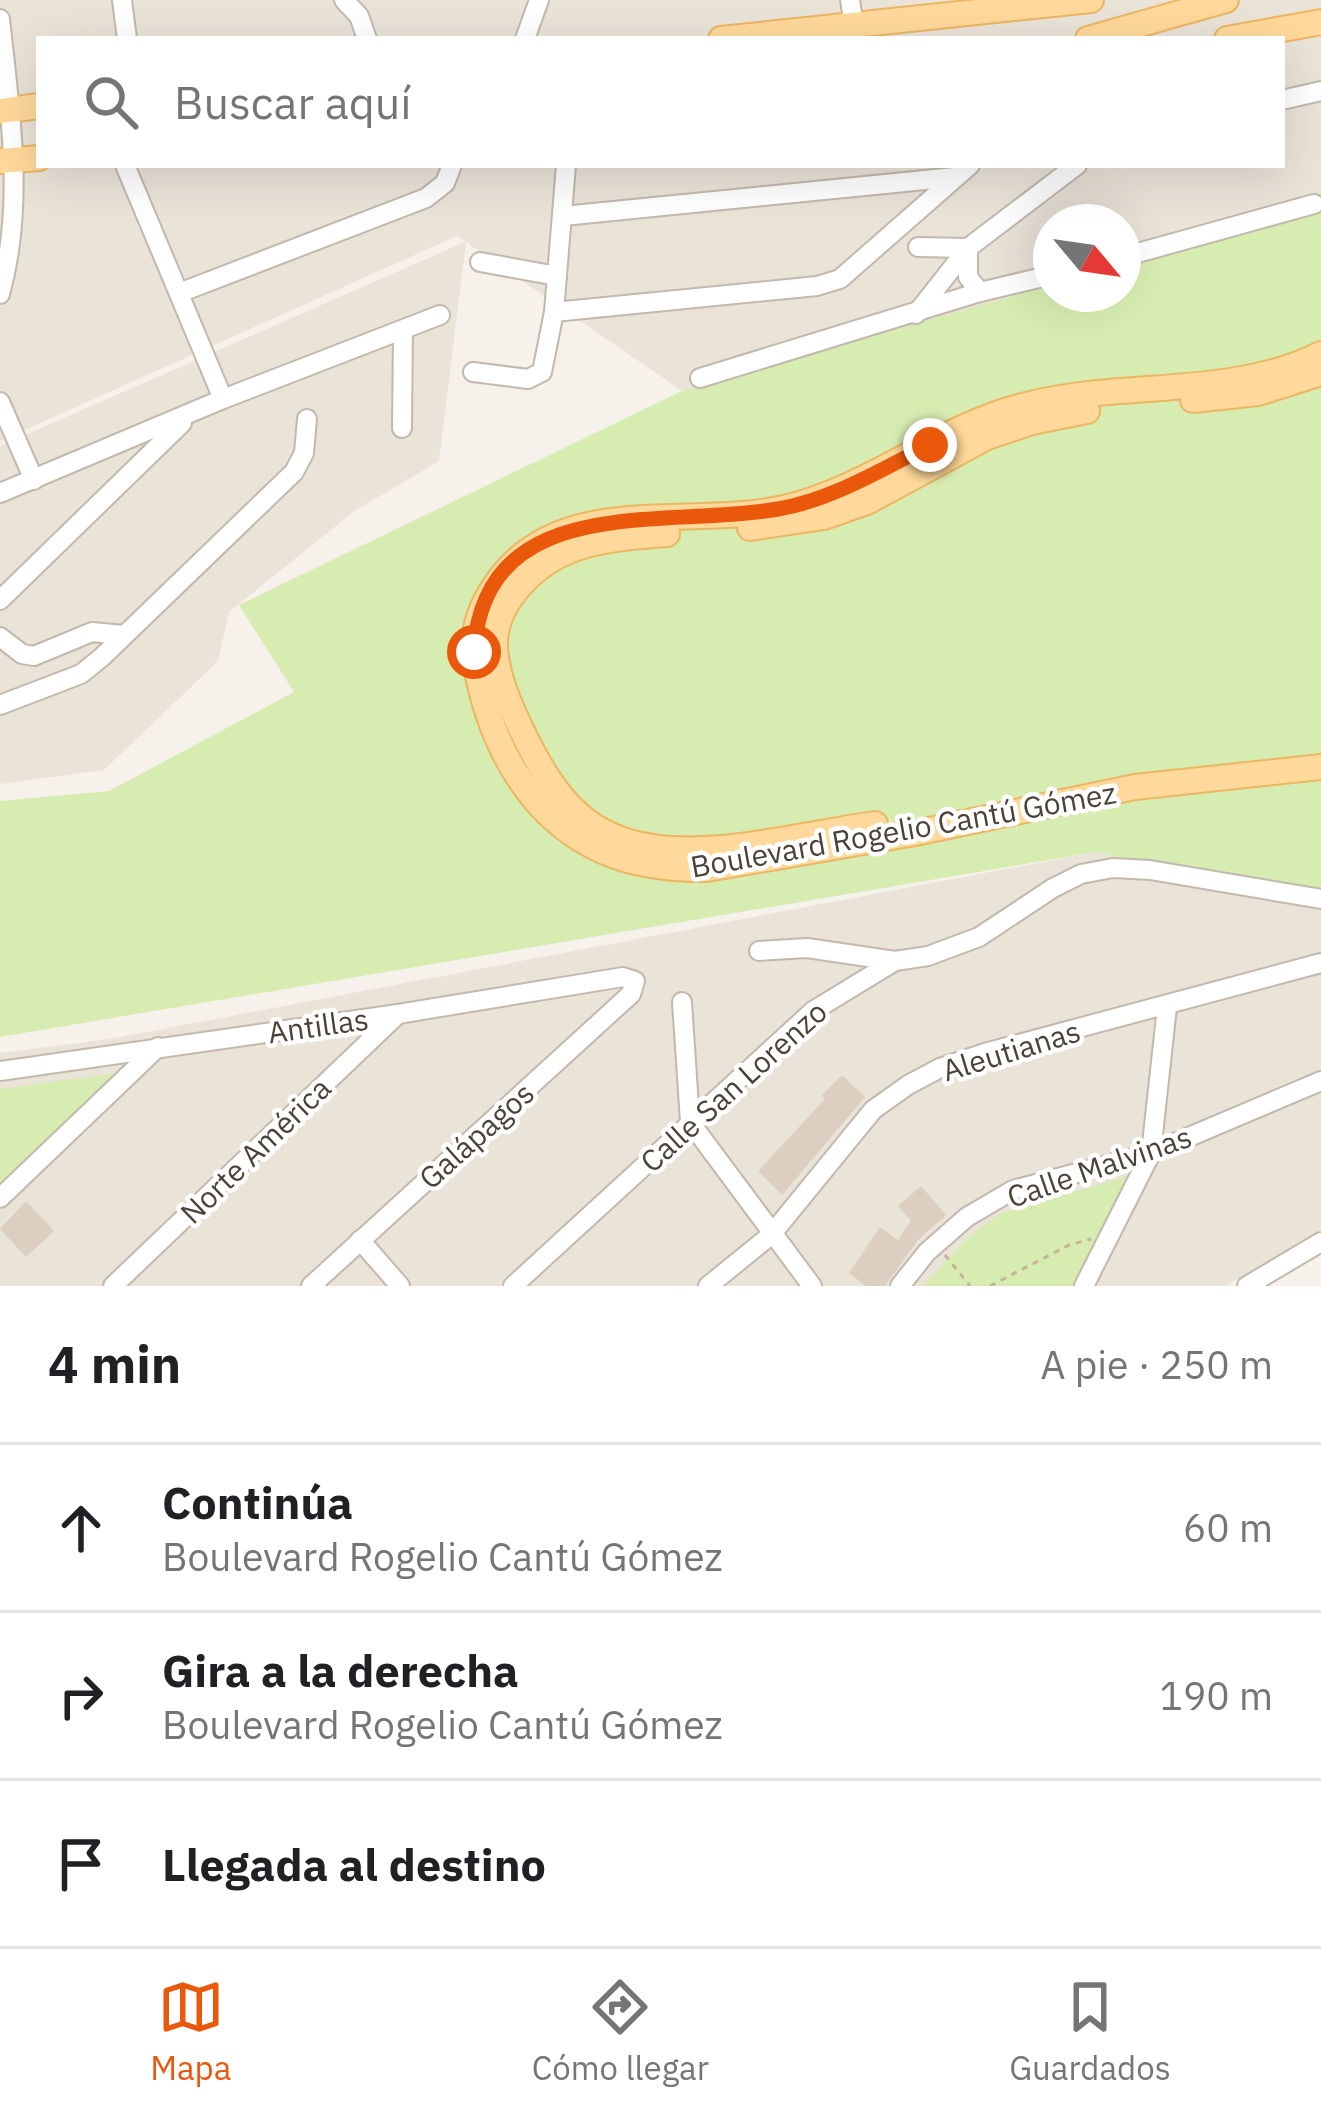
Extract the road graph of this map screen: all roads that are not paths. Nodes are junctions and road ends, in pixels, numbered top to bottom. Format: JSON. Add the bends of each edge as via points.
{"nodes":[{"id":1,"x":122,"y":0,"type":"edge"},
{"id":2,"x":344,"y":0,"type":"edge"},
{"id":3,"x":539,"y":0,"type":"edge"},
{"id":4,"x":1090,"y":0,"type":"edge"},
{"id":5,"x":1226,"y":0,"type":"edge"},
{"id":6,"x":948,"y":8,"type":"edge"},
{"id":7,"x":0,"y":19,"type":"edge"},
{"id":8,"x":1321,"y":22,"type":"edge"},
{"id":9,"x":859,"y":26,"type":"edge"},
{"id":10,"x":127,"y":36,"type":"edge"},
{"id":11,"x":366,"y":36,"type":"edge"},
{"id":12,"x":526,"y":36,"type":"edge"},
{"id":13,"x":753,"y":36,"type":"edge"},
{"id":14,"x":1099,"y":36,"type":"edge"},
{"id":15,"x":1244,"y":36,"type":"edge"},
{"id":16,"x":1321,"y":91,"type":"edge"},
{"id":17,"x":1285,"y":99,"type":"edge"},
{"id":18,"x":36,"y":106,"type":"edge"},
{"id":19,"x":5,"y":110,"type":"edge"},
{"id":20,"x":36,"y":158,"type":"edge"},
{"id":21,"x":6,"y":160,"type":"edge"},
{"id":22,"x":126,"y":168,"type":"edge"},
{"id":23,"x":451,"y":168,"type":"edge"},
{"id":24,"x":566,"y":168,"type":"edge"},
{"id":25,"x":1073,"y":168,"type":"edge"},
{"id":26,"x":963,"y":171,"type":"edge"},
{"id":27,"x":1314,"y":204,"type":"dead end"},
{"id":28,"x":563,"y":216,"type":"junction"},
{"id":29,"x":918,"y":247,"type":"dead end"},
{"id":30,"x":968,"y":248,"type":"junction"},
{"id":31,"x":1141,"y":252,"type":"edge"},
{"id":32,"x":480,"y":262,"type":"dead end"},
{"id":33,"x":557,"y":277,"type":"junction"},
{"id":34,"x":1033,"y":279,"type":"edge"},
{"id":35,"x":980,"y":292,"type":"junction"},
{"id":36,"x":179,"y":293,"type":"junction"},
{"id":37,"x":0,"y":294,"type":"edge"},
{"id":38,"x":554,"y":312,"type":"junction"},
{"id":39,"x":916,"y":314,"type":"junction"},
{"id":40,"x":440,"y":315,"type":"dead end"},
{"id":41,"x":403,"y":331,"type":"junction"},
{"id":42,"x":1321,"y":354,"type":"edge"},
{"id":43,"x":472,"y":372,"type":"dead end"},
{"id":44,"x":1321,"y":373,"type":"edge"},
{"id":45,"x":700,"y":377,"type":"dead end"},
{"id":46,"x":1321,"y":386,"type":"edge"},
{"id":47,"x":1258,"y":393,"type":"junction"},
{"id":48,"x":223,"y":399,"type":"junction"},
{"id":49,"x":0,"y":402,"type":"edge"},
{"id":50,"x":190,"y":415,"type":"junction"},
{"id":51,"x":307,"y":419,"type":"dead end"},
{"id":52,"x":401,"y":428,"type":"dead end"},
{"id":53,"x":34,"y":480,"type":"junction"},
{"id":54,"x":0,"y":493,"type":"edge"},
{"id":55,"x":0,"y":599,"type":"edge"},
{"id":56,"x":124,"y":634,"type":"junction"},
{"id":57,"x":0,"y":637,"type":"edge"},
{"id":58,"x":0,"y":705,"type":"edge"},
{"id":59,"x":1321,"y":750,"type":"edge"},
{"id":60,"x":1321,"y":767,"type":"edge"},
{"id":61,"x":1321,"y":899,"type":"edge"},
{"id":62,"x":759,"y":951,"type":"dead end"},
{"id":63,"x":895,"y":961,"type":"junction"},
{"id":64,"x":1321,"y":963,"type":"edge"},
{"id":65,"x":635,"y":981,"type":"joint"},
{"id":66,"x":682,"y":1002,"type":"dead end"},
{"id":67,"x":1167,"y":1006,"type":"junction"},
{"id":68,"x":398,"y":1014,"type":"junction"},
{"id":69,"x":158,"y":1047,"type":"junction"},
{"id":70,"x":0,"y":1071,"type":"edge"},
{"id":71,"x":1321,"y":1081,"type":"edge"},
{"id":72,"x":690,"y":1122,"type":"junction"},
{"id":73,"x":1151,"y":1153,"type":"junction"},
{"id":74,"x":0,"y":1198,"type":"edge"},
{"id":75,"x":771,"y":1235,"type":"junction"},
{"id":76,"x":360,"y":1240,"type":"junction"},
{"id":77,"x":1321,"y":1242,"type":"edge"},
{"id":78,"x":112,"y":1286,"type":"edge"},
{"id":79,"x":311,"y":1286,"type":"edge"},
{"id":80,"x":400,"y":1286,"type":"edge"},
{"id":81,"x":513,"y":1286,"type":"edge"},
{"id":82,"x":708,"y":1286,"type":"edge"},
{"id":83,"x":812,"y":1286,"type":"edge"},
{"id":84,"x":901,"y":1286,"type":"edge"},
{"id":85,"x":1084,"y":1286,"type":"edge"},
{"id":86,"x":1247,"y":1286,"type":"edge"}],
"edges":[{"from":1,"to":10,"type":"street"},
{"from":2,"to":11,"type":"street"},
{"from":3,"to":12,"type":"street"},
{"from":4,"to":6,"type":"main road"},
{"from":5,"to":14,"type":"main road"},
{"from":6,"to":9,"type":"main road"},
{"from":7,"to":19,"type":"street"},
{"from":8,"to":15,"type":"main road"},
{"from":9,"to":13,"type":"main road"},
{"from":16,"to":17,"type":"street"},
{"from":18,"to":19,"type":"main road"},
{"from":19,"to":21,"type":"street"},
{"from":20,"to":21,"type":"main road"},
{"from":21,"to":37,"type":"street","via":[[16,192]]},
{"from":22,"to":36,"type":"street"},
{"from":23,"to":36,"type":"street","via":[[426,197]]},
{"from":24,"to":28,"type":"street"},
{"from":25,"to":30,"type":"street"},
{"from":26,"to":28,"type":"street"},
{"from":26,"to":38,"type":"street","via":[[858,266],[828,283]]},
{"from":27,"to":31,"type":"street"},
{"from":28,"to":33,"type":"street"},
{"from":29,"to":30,"type":"street"},
{"from":30,"to":35,"type":"street","via":[[968,277]]},
{"from":30,"to":39,"type":"street"},
{"from":32,"to":33,"type":"street"},
{"from":33,"to":38,"type":"street"},
{"from":34,"to":35,"type":"street"},
{"from":35,"to":39,"type":"street"},
{"from":36,"to":48,"type":"street"},
{"from":38,"to":43,"type":"street","via":[[537,377]]},
{"from":39,"to":45,"type":"street"},
{"from":40,"to":41,"type":"street"},
{"from":41,"to":48,"type":"street"},
{"from":41,"to":52,"type":"street"},
{"from":42,"to":60,"type":"main road","name":"Boulevard Rogelio Cantú Gómez","via":[[1252,377],[1028,404],[781,509],[570,530],[537,543],[506,569],[476,623],[474,652],[503,752],[535,800],[570,834],[632,863],[707,869],[1136,787]]},
{"from":44,"to":47,"type":"main road","name":"Boulevard Rogelio Cantú Gómez"},
{"from":46,"to":47,"type":"main road","via":[[1274,398]]},
{"from":47,"to":59,"type":"main road","name":"Boulevard Rogelio Cantú Gómez","via":[[1032,422],[824,517],[577,547],[523,581],[497,625],[495,654],[548,780],[574,813],[635,844],[705,849],[1133,772]]},
{"from":48,"to":50,"type":"street"},
{"from":49,"to":53,"type":"street"},
{"from":50,"to":53,"type":"street"},
{"from":50,"to":55,"type":"street"},
{"from":51,"to":56,"type":"street","via":[[294,472]]},
{"from":53,"to":54,"type":"street"},
{"from":56,"to":57,"type":"street","via":[[92,632],[34,656]]},
{"from":56,"to":58,"type":"street","via":[[81,674]]},
{"from":61,"to":63,"type":"street","name":"Calle San Lorenzo","via":[[1113,868],[1053,888],[979,937]]},
{"from":62,"to":63,"type":"street","via":[[807,948]]},
{"from":63,"to":72,"type":"street","name":"Calle San Lorenzo","via":[[812,1011]]},
{"from":64,"to":67,"type":"street","name":"Aleutianas"},
{"from":65,"to":68,"type":"street","name":"Antillas"},
{"from":65,"to":76,"type":"street","name":"Galápagos","via":[[631,994]]},
{"from":66,"to":72,"type":"street"},
{"from":67,"to":73,"type":"street"},
{"from":67,"to":75,"type":"street","name":"Aleutianas","via":[[985,1053],[908,1085],[873,1110]]},
{"from":68,"to":69,"type":"street","name":"Antillas"},
{"from":68,"to":78,"type":"street","name":"Norte América"},
{"from":69,"to":70,"type":"street","name":"Antillas"},
{"from":69,"to":74,"type":"street"},
{"from":71,"to":73,"type":"street","name":"Calle Malvinas"},
{"from":72,"to":75,"type":"street"},
{"from":72,"to":81,"type":"street","name":"Calle San Lorenzo"},
{"from":73,"to":84,"type":"street","name":"Calle Malvinas","via":[[1013,1190],[967,1217]]},
{"from":73,"to":85,"type":"street"},
{"from":75,"to":82,"type":"street","name":"Aleutianas"},
{"from":75,"to":83,"type":"street"},
{"from":76,"to":79,"type":"street","name":"Galápagos"},
{"from":76,"to":80,"type":"street"},
{"from":77,"to":86,"type":"street"}]}
